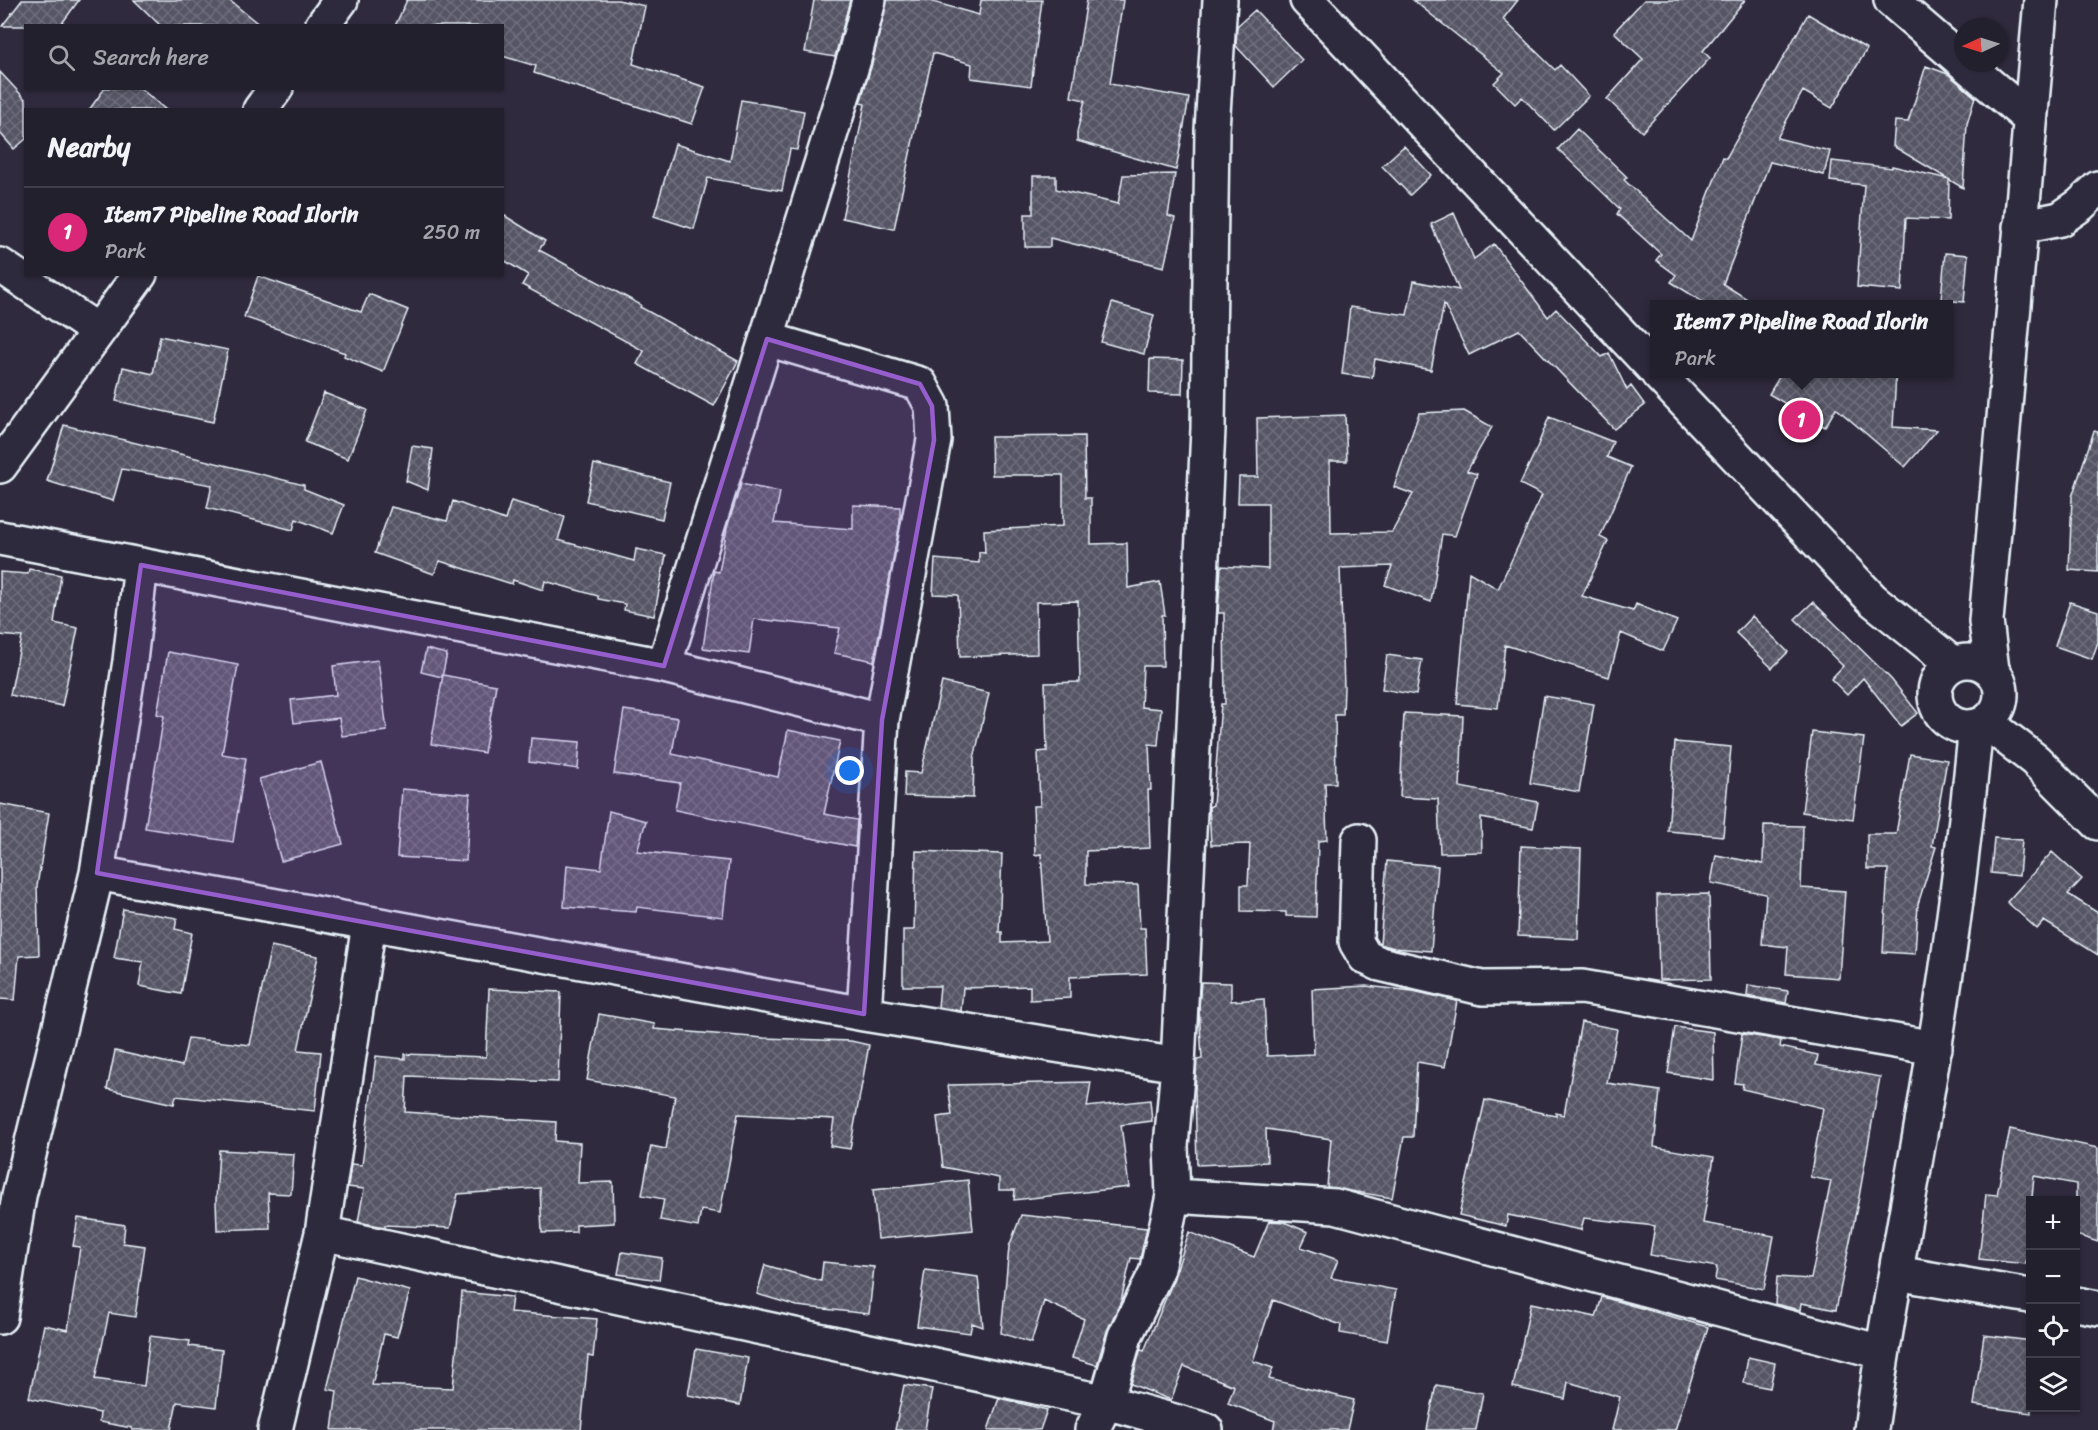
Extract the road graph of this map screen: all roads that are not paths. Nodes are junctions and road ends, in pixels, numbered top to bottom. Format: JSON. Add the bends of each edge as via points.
{"nodes":[{"id":1,"x":869,"y":0,"type":"edge"},
{"id":2,"x":1220,"y":0,"type":"edge"},
{"id":3,"x":1307,"y":0,"type":"edge"},
{"id":4,"x":1892,"y":0,"type":"edge"},
{"id":5,"x":2041,"y":0,"type":"edge"},
{"id":6,"x":1954,"y":53,"type":"edge"},
{"id":7,"x":1976,"y":72,"type":"edge"},
{"id":8,"x":275,"y":90,"type":"edge"},
{"id":9,"x":262,"y":108,"type":"edge"},
{"id":10,"x":2030,"y":119,"type":"junction"},
{"id":11,"x":2098,"y":188,"type":"edge"},
{"id":12,"x":2020,"y":226,"type":"junction"},
{"id":13,"x":0,"y":265,"type":"edge"},
{"id":14,"x":139,"y":276,"type":"edge"},
{"id":15,"x":98,"y":331,"type":"junction"},
{"id":16,"x":767,"y":339,"type":"junction"},
{"id":17,"x":1650,"y":365,"type":"edge"},
{"id":18,"x":1662,"y":378,"type":"edge"},
{"id":19,"x":0,"y":466,"type":"edge"},
{"id":20,"x":0,"y":538,"type":"edge"},
{"id":21,"x":141,"y":566,"type":"junction"},
{"id":22,"x":1986,"y":621,"type":"junction"},
{"id":23,"x":664,"y":666,"type":"junction"},
{"id":24,"x":1949,"y":670,"type":"junction"},
{"id":25,"x":1981,"y":708,"type":"junction"},
{"id":26,"x":882,"y":720,"type":"junction"},
{"id":27,"x":2098,"y":823,"type":"edge"},
{"id":28,"x":1359,"y":840,"type":"dead end"},
{"id":29,"x":98,"y":873,"type":"junction"},
{"id":30,"x":369,"y":924,"type":"junction"},
{"id":31,"x":864,"y":1014,"type":"junction"},
{"id":32,"x":1935,"y":1048,"type":"junction"},
{"id":33,"x":1178,"y":1065,"type":"junction"},
{"id":34,"x":1173,"y":1196,"type":"junction"},
{"id":35,"x":322,"y":1233,"type":"junction"},
{"id":36,"x":1896,"y":1273,"type":"junction"},
{"id":37,"x":2026,"y":1295,"type":"edge"},
{"id":38,"x":2080,"y":1305,"type":"edge"},
{"id":39,"x":2098,"y":1308,"type":"edge"},
{"id":40,"x":0,"y":1317,"type":"edge"},
{"id":41,"x":1881,"y":1352,"type":"junction"},
{"id":42,"x":1099,"y":1416,"type":"edge"},
{"id":43,"x":275,"y":1430,"type":"edge"},
{"id":44,"x":1206,"y":1430,"type":"edge"},
{"id":45,"x":1871,"y":1430,"type":"edge"}],
"edges":[{"from":1,"to":16,"type":"street"},
{"from":2,"to":33,"type":"street","via":[[1212,130],[1208,429]]},
{"from":3,"to":17,"type":"street"},
{"from":4,"to":6,"type":"street"},
{"from":5,"to":10,"type":"street"},
{"from":7,"to":10,"type":"street"},
{"from":8,"to":9,"type":"street"},
{"from":10,"to":12,"type":"street"},
{"from":11,"to":12,"type":"street","via":[[2060,219]]},
{"from":12,"to":22,"type":"street"},
{"from":13,"to":15,"type":"street"},
{"from":14,"to":15,"type":"street"},
{"from":15,"to":19,"type":"street"},
{"from":16,"to":23,"type":"street"},
{"from":16,"to":26,"type":"street","via":[[920,384],[932,406],[934,440]]},
{"from":18,"to":24,"type":"street","via":[[1873,600]]},
{"from":20,"to":21,"type":"street"},
{"from":21,"to":23,"type":"street"},
{"from":21,"to":29,"type":"street"},
{"from":22,"to":24,"type":"street"},
{"from":22,"to":25,"type":"street"},
{"from":23,"to":26,"type":"street"},
{"from":24,"to":25,"type":"street","via":[[1971,660],[1982,664]]},
{"from":24,"to":25,"type":"street","via":[[1935,702],[1941,715]]},
{"from":25,"to":27,"type":"street"},
{"from":25,"to":32,"type":"street"},
{"from":26,"to":31,"type":"street"},
{"from":28,"to":32,"type":"street","via":[[1356,942],[1365,957],[1380,964],[1482,988],[1582,987]]},
{"from":29,"to":30,"type":"street"},
{"from":29,"to":40,"type":"street","via":[[19,1196]]},
{"from":30,"to":31,"type":"street"},
{"from":30,"to":35,"type":"street"},
{"from":31,"to":33,"type":"street"},
{"from":32,"to":36,"type":"street"},
{"from":33,"to":34,"type":"street","via":[[1171,1146]]},
{"from":34,"to":41,"type":"street","via":[[1335,1206]]},
{"from":34,"to":42,"type":"street","via":[[1156,1273],[1125,1336]]},
{"from":35,"to":42,"type":"street"},
{"from":35,"to":43,"type":"street"},
{"from":36,"to":37,"type":"street"},
{"from":36,"to":41,"type":"street"},
{"from":38,"to":39,"type":"street"},
{"from":41,"to":45,"type":"street"},
{"from":42,"to":44,"type":"street"}]}
